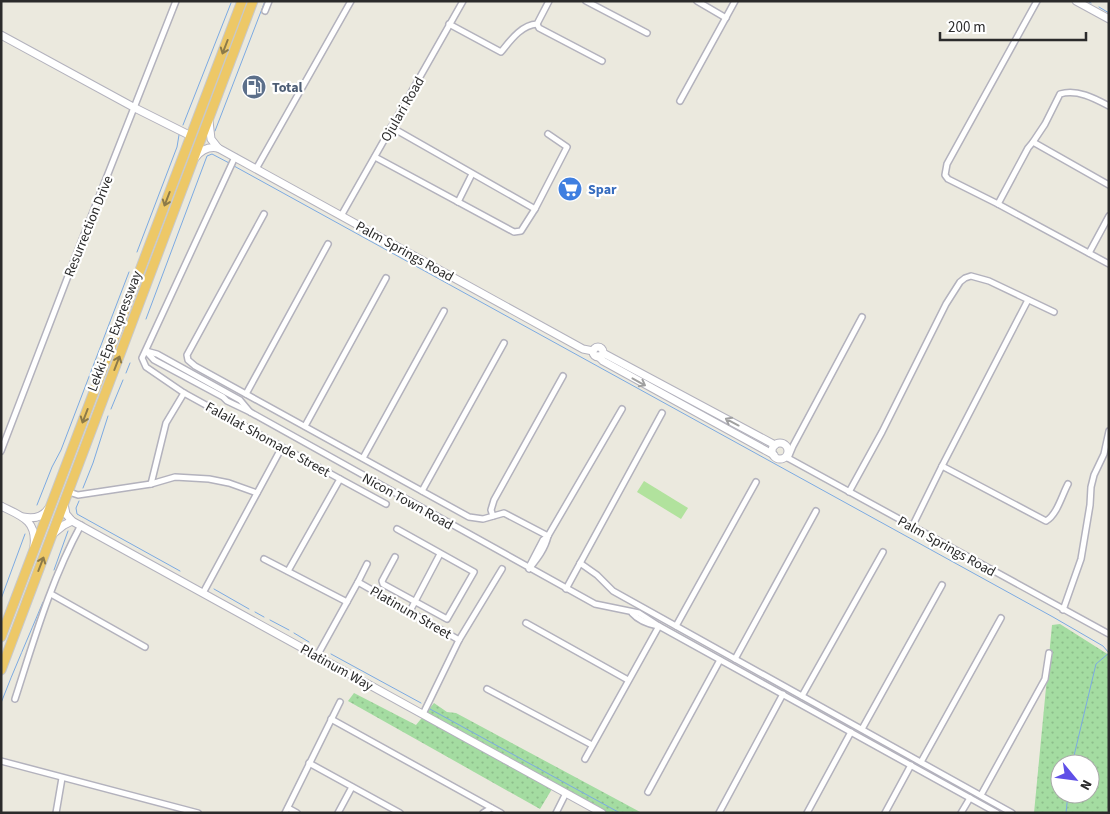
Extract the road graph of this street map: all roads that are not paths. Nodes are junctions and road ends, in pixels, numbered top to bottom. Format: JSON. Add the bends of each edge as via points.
{"nodes":[{"id":1,"x":176,"y":1,"type":"edge"},
{"id":2,"x":242,"y":1,"type":"edge"},
{"id":3,"x":253,"y":1,"type":"edge"},
{"id":4,"x":269,"y":1,"type":"edge"},
{"id":5,"x":351,"y":1,"type":"edge"},
{"id":6,"x":463,"y":1,"type":"edge"},
{"id":7,"x":549,"y":1,"type":"edge"},
{"id":8,"x":586,"y":1,"type":"edge"},
{"id":9,"x":697,"y":1,"type":"edge"},
{"id":10,"x":735,"y":1,"type":"edge"},
{"id":11,"x":1037,"y":1,"type":"edge"},
{"id":12,"x":1076,"y":1,"type":"edge"},
{"id":13,"x":265,"y":11,"type":"dead end"},
{"id":14,"x":726,"y":18,"type":"junction"},
{"id":15,"x":1109,"y":19,"type":"edge"},
{"id":16,"x":450,"y":24,"type":"junction"},
{"id":17,"x":536,"y":24,"type":"junction"},
{"id":18,"x":647,"y":33,"type":"dead end"},
{"id":19,"x":1,"y":34,"type":"edge"},
{"id":20,"x":602,"y":61,"type":"dead end"},
{"id":21,"x":680,"y":101,"type":"dead end"},
{"id":22,"x":1109,"y":106,"type":"edge"},
{"id":23,"x":135,"y":108,"type":"junction"},
{"id":24,"x":209,"y":118,"type":"junction"},
{"id":25,"x":391,"y":128,"type":"junction"},
{"id":26,"x":548,"y":134,"type":"dead end"},
{"id":27,"x":191,"y":136,"type":"junction"},
{"id":28,"x":1033,"y":142,"type":"junction"},
{"id":29,"x":218,"y":148,"type":"junction"},
{"id":30,"x":375,"y":156,"type":"junction"},
{"id":31,"x":233,"y":162,"type":"junction"},
{"id":32,"x":192,"y":164,"type":"junction"},
{"id":33,"x":256,"y":169,"type":"junction"},
{"id":34,"x":472,"y":174,"type":"junction"},
{"id":35,"x":1109,"y":186,"type":"edge"},
{"id":36,"x":458,"y":202,"type":"junction"},
{"id":37,"x":998,"y":204,"type":"junction"},
{"id":38,"x":535,"y":210,"type":"junction"},
{"id":39,"x":264,"y":214,"type":"dead end"},
{"id":40,"x":341,"y":216,"type":"junction"},
{"id":41,"x":1109,"y":216,"type":"edge"},
{"id":42,"x":328,"y":244,"type":"dead end"},
{"id":43,"x":1090,"y":254,"type":"junction"},
{"id":44,"x":1109,"y":264,"type":"edge"},
{"id":45,"x":386,"y":278,"type":"dead end"},
{"id":46,"x":1028,"y":300,"type":"junction"},
{"id":47,"x":444,"y":311,"type":"dead end"},
{"id":48,"x":1054,"y":312,"type":"dead end"},
{"id":49,"x":862,"y":317,"type":"dead end"},
{"id":50,"x":504,"y":343,"type":"dead end"},
{"id":51,"x":146,"y":351,"type":"junction"},
{"id":52,"x":598,"y":354,"type":"junction"},
{"id":53,"x":563,"y":376,"type":"dead end"},
{"id":54,"x":184,"y":393,"type":"junction"},
{"id":55,"x":224,"y":394,"type":"junction"},
{"id":56,"x":246,"y":394,"type":"junction"},
{"id":57,"x":240,"y":400,"type":"junction"},
{"id":58,"x":236,"y":407,"type":"junction"},
{"id":59,"x":622,"y":409,"type":"dead end"},
{"id":60,"x":250,"y":412,"type":"junction"},
{"id":61,"x":662,"y":413,"type":"dead end"},
{"id":62,"x":304,"y":426,"type":"junction"},
{"id":63,"x":1109,"y":431,"type":"edge"},
{"id":64,"x":775,"y":446,"type":"junction"},
{"id":65,"x":282,"y":447,"type":"junction"},
{"id":66,"x":1,"y":451,"type":"edge"},
{"id":67,"x":774,"y":456,"type":"junction"},
{"id":68,"x":363,"y":458,"type":"junction"},
{"id":69,"x":787,"y":458,"type":"junction"},
{"id":70,"x":942,"y":466,"type":"junction"},
{"id":71,"x":340,"y":479,"type":"junction"},
{"id":72,"x":756,"y":482,"type":"dead end"},
{"id":73,"x":151,"y":484,"type":"junction"},
{"id":74,"x":1068,"y":484,"type":"dead end"},
{"id":75,"x":422,"y":491,"type":"junction"},
{"id":76,"x":69,"y":492,"type":"junction"},
{"id":77,"x":849,"y":492,"type":"junction"},
{"id":78,"x":257,"y":493,"type":"junction"},
{"id":79,"x":53,"y":502,"type":"junction"},
{"id":80,"x":64,"y":504,"type":"junction"},
{"id":81,"x":386,"y":504,"type":"dead end"},
{"id":82,"x":1,"y":506,"type":"edge"},
{"id":83,"x":816,"y":512,"type":"dead end"},
{"id":84,"x":493,"y":516,"type":"junction"},
{"id":85,"x":22,"y":517,"type":"junction"},
{"id":86,"x":72,"y":521,"type":"junction"},
{"id":87,"x":80,"y":525,"type":"junction"},
{"id":88,"x":912,"y":527,"type":"junction"},
{"id":89,"x":397,"y":530,"type":"dead end"},
{"id":90,"x":52,"y":535,"type":"junction"},
{"id":91,"x":548,"y":536,"type":"junction"},
{"id":92,"x":883,"y":552,"type":"dead end"},
{"id":93,"x":440,"y":554,"type":"junction"},
{"id":94,"x":395,"y":557,"type":"dead end"},
{"id":95,"x":31,"y":558,"type":"junction"},
{"id":96,"x":264,"y":559,"type":"dead end"},
{"id":97,"x":580,"y":563,"type":"junction"},
{"id":98,"x":367,"y":564,"type":"dead end"},
{"id":99,"x":502,"y":568,"type":"dead end"},
{"id":100,"x":529,"y":569,"type":"junction"},
{"id":101,"x":288,"y":571,"type":"junction"},
{"id":102,"x":358,"y":582,"type":"junction"},
{"id":103,"x":942,"y":585,"type":"dead end"},
{"id":104,"x":566,"y":589,"type":"junction"},
{"id":105,"x":202,"y":592,"type":"junction"},
{"id":106,"x":50,"y":594,"type":"junction"},
{"id":107,"x":414,"y":601,"type":"junction"},
{"id":108,"x":347,"y":602,"type":"junction"},
{"id":109,"x":1063,"y":610,"type":"junction"},
{"id":110,"x":410,"y":611,"type":"junction"},
{"id":111,"x":1001,"y":618,"type":"dead end"},
{"id":112,"x":526,"y":623,"type":"dead end"},
{"id":113,"x":659,"y":626,"type":"junction"},
{"id":114,"x":676,"y":626,"type":"junction"},
{"id":115,"x":1109,"y":634,"type":"edge"},
{"id":116,"x":1,"y":637,"type":"edge"},
{"id":117,"x":459,"y":640,"type":"junction"},
{"id":118,"x":145,"y":646,"type":"dead end"},
{"id":119,"x":1049,"y":653,"type":"dead end"},
{"id":120,"x":317,"y":656,"type":"junction"},
{"id":121,"x":735,"y":659,"type":"junction"},
{"id":122,"x":720,"y":660,"type":"junction"},
{"id":123,"x":1,"y":670,"type":"edge"},
{"id":124,"x":628,"y":680,"type":"junction"},
{"id":125,"x":487,"y":688,"type":"dead end"},
{"id":126,"x":783,"y":694,"type":"junction"},
{"id":127,"x":802,"y":696,"type":"junction"},
{"id":128,"x":15,"y":699,"type":"dead end"},
{"id":129,"x":340,"y":702,"type":"dead end"},
{"id":130,"x":423,"y":714,"type":"junction"},
{"id":131,"x":331,"y":719,"type":"junction"},
{"id":132,"x":862,"y":729,"type":"junction"},
{"id":133,"x":851,"y":732,"type":"junction"},
{"id":134,"x":592,"y":746,"type":"junction"},
{"id":135,"x":584,"y":759,"type":"dead end"},
{"id":136,"x":1,"y":761,"type":"edge"},
{"id":137,"x":921,"y":762,"type":"junction"},
{"id":138,"x":309,"y":763,"type":"junction"},
{"id":139,"x":911,"y":765,"type":"junction"},
{"id":140,"x":62,"y":778,"type":"junction"},
{"id":141,"x":352,"y":787,"type":"junction"},
{"id":142,"x":648,"y":792,"type":"dead end"},
{"id":143,"x":566,"y":793,"type":"junction"},
{"id":144,"x":981,"y":795,"type":"junction"},
{"id":145,"x":970,"y":798,"type":"junction"},
{"id":146,"x":491,"y":808,"type":"junction"},
{"id":147,"x":286,"y":810,"type":"edge"},
{"id":148,"x":56,"y":813,"type":"edge"},
{"id":149,"x":198,"y":813,"type":"edge"},
{"id":150,"x":297,"y":813,"type":"edge"},
{"id":151,"x":338,"y":813,"type":"edge"},
{"id":152,"x":400,"y":813,"type":"edge"},
{"id":153,"x":483,"y":813,"type":"edge"},
{"id":154,"x":501,"y":813,"type":"edge"},
{"id":155,"x":556,"y":813,"type":"edge"},
{"id":156,"x":602,"y":813,"type":"edge"},
{"id":157,"x":719,"y":813,"type":"edge"},
{"id":158,"x":807,"y":813,"type":"edge"},
{"id":159,"x":885,"y":813,"type":"edge"},
{"id":160,"x":961,"y":813,"type":"edge"},
{"id":161,"x":997,"y":813,"type":"edge"},
{"id":162,"x":1012,"y":813,"type":"edge"}],
"edges":[{"from":1,"to":23,"type":"street","name":"Resurrection Drive"},
{"from":2,"to":27,"type":"highway","name":"Lekki-Epe Expressway","one_way":true},
{"from":3,"to":24,"type":"highway","name":"Lekki-Epe Expressway"},
{"from":4,"to":13,"type":"street"},
{"from":5,"to":33,"type":"street"},
{"from":6,"to":16,"type":"street","name":"Ojulari Road"},
{"from":7,"to":17,"type":"street"},
{"from":8,"to":18,"type":"street"},
{"from":9,"to":14,"type":"street"},
{"from":10,"to":14,"type":"street"},
{"from":11,"to":37,"type":"street","via":[[945,169],[948,179]]},
{"from":12,"to":15,"type":"street"},
{"from":14,"to":21,"type":"street"},
{"from":16,"to":17,"type":"street","via":[[501,52],[512,38]]},
{"from":16,"to":25,"type":"street","name":"Ojulari Road"},
{"from":17,"to":20,"type":"street"},
{"from":19,"to":23,"type":"street"},
{"from":22,"to":28,"type":"street","via":[[1078,93],[1068,91],[1060,94]]},
{"from":23,"to":27,"type":"street"},
{"from":23,"to":66,"type":"street","name":"Resurrection Drive"},
{"from":24,"to":29,"type":"street","via":[[211,139]]},
{"from":24,"to":32,"type":"highway","name":"Lekki-Epe Expressway"},
{"from":25,"to":30,"type":"street","name":"Ojulari Road"},
{"from":25,"to":34,"type":"street"},
{"from":26,"to":38,"type":"street","via":[[567,147]]},
{"from":27,"to":79,"type":"highway","name":"Lekki-Epe Expressway","one_way":true},
{"from":28,"to":35,"type":"street"},
{"from":28,"to":37,"type":"street"},
{"from":29,"to":31,"type":"street","name":"Palm Springs Road"},
{"from":29,"to":32,"type":"street","via":[[203,150]]},
{"from":30,"to":36,"type":"street"},
{"from":30,"to":40,"type":"street","name":"Ojulari Road"},
{"from":31,"to":33,"type":"street","name":"Palm Springs Road"},
{"from":31,"to":51,"type":"street"},
{"from":76,"to":32,"type":"highway","name":"Lekki-Epe Expressway","one_way":true},
{"from":33,"to":40,"type":"street","name":"Palm Springs Road"},
{"from":34,"to":36,"type":"street"},
{"from":34,"to":38,"type":"street"},
{"from":36,"to":38,"type":"street","via":[[519,232]]},
{"from":37,"to":43,"type":"street"},
{"from":39,"to":56,"type":"street","via":[[187,354],[195,366]]},
{"from":40,"to":52,"type":"street","name":"Palm Springs Road","via":[[583,349]]},
{"from":41,"to":43,"type":"street"},
{"from":42,"to":56,"type":"street"},
{"from":43,"to":44,"type":"street"},
{"from":45,"to":62,"type":"street"},
{"from":46,"to":48,"type":"street"},
{"from":46,"to":70,"type":"street"},
{"from":46,"to":77,"type":"street","via":[[980,278],[971,276],[960,282]]},
{"from":47,"to":68,"type":"street"},
{"from":49,"to":69,"type":"street"},
{"from":50,"to":75,"type":"street"},
{"from":51,"to":54,"type":"street","name":"Falailat Shomade Street","via":[[142,358],[146,367]]},
{"from":51,"to":55,"type":"street","name":"Nicon Town Road","via":[[154,360]]},
{"from":64,"to":52,"type":"street","one_way":true},
{"from":52,"to":67,"type":"street","one_way":true,"via":[[603,362]]},
{"from":53,"to":84,"type":"street","via":[[494,500]]},
{"from":54,"to":65,"type":"street","name":"Falailat Shomade Street"},
{"from":54,"to":73,"type":"street","via":[[166,423]]},
{"from":55,"to":57,"type":"street","name":"Nicon Town Road"},
{"from":55,"to":58,"type":"street","name":"Nicon Town Road","via":[[227,402]]},
{"from":56,"to":62,"type":"street"},
{"from":57,"to":58,"type":"street"},
{"from":57,"to":60,"type":"street","name":"Nicon Town Road"},
{"from":58,"to":60,"type":"street","name":"Nicon Town Road"},
{"from":59,"to":91,"type":"street"},
{"from":60,"to":100,"type":"street","name":"Nicon Town Road"},
{"from":61,"to":97,"type":"street"},
{"from":62,"to":68,"type":"street"},
{"from":63,"to":109,"type":"street","via":[[1091,487],[1081,560]]},
{"from":64,"to":67,"type":"street","via":[[772,450]]},
{"from":64,"to":69,"type":"street","via":[[779,443],[786,446]]},
{"from":65,"to":71,"type":"street","name":"Falailat Shomade Street"},
{"from":65,"to":78,"type":"street"},
{"from":67,"to":69,"type":"street"},
{"from":68,"to":75,"type":"street"},
{"from":69,"to":77,"type":"street","name":"Palm Springs Road"},
{"from":70,"to":74,"type":"street","via":[[1046,520],[1055,511]]},
{"from":70,"to":88,"type":"street"},
{"from":71,"to":81,"type":"street"},
{"from":71,"to":101,"type":"street","name":"Falailat Shomade Street"},
{"from":72,"to":114,"type":"street"},
{"from":73,"to":76,"type":"street","via":[[78,496]]},
{"from":73,"to":78,"type":"street","via":[[175,477],[209,479]]},
{"from":75,"to":84,"type":"street","via":[[469,517],[478,520]]},
{"from":76,"to":80,"type":"highway","name":"Lekki-Epe Expressway"},
{"from":77,"to":88,"type":"street","name":"Palm Springs Road"},
{"from":78,"to":105,"type":"street"},
{"from":79,"to":85,"type":"street","via":[[39,517]]},
{"from":79,"to":95,"type":"highway","name":"Lekki-Epe Expressway"},
{"from":80,"to":86,"type":"street"},
{"from":80,"to":90,"type":"highway","name":"Lekki-Epe Expressway"},
{"from":82,"to":85,"type":"street"},
{"from":83,"to":121,"type":"street"},
{"from":84,"to":91,"type":"street","via":[[509,514]]},
{"from":85,"to":95,"type":"street","via":[[34,533]]},
{"from":86,"to":87,"type":"street","name":"Platinum Way"},
{"from":86,"to":90,"type":"street"},
{"from":87,"to":105,"type":"street","name":"Platinum Way"},
{"from":87,"to":106,"type":"street"},
{"from":88,"to":109,"type":"street","name":"Palm Springs Road"},
{"from":89,"to":93,"type":"street"},
{"from":123,"to":90,"type":"highway","name":"Lekki-Epe Expressway","one_way":true},
{"from":91,"to":100,"type":"street"},
{"from":92,"to":127,"type":"street"},
{"from":93,"to":107,"type":"street"},
{"from":93,"to":107,"type":"street","via":[[474,572],[448,619]]},
{"from":94,"to":107,"type":"street","via":[[383,584]]},
{"from":95,"to":116,"type":"highway","name":"Lekki-Epe Expressway"},
{"from":96,"to":101,"type":"street"},
{"from":97,"to":104,"type":"street"},
{"from":97,"to":114,"type":"street","via":[[613,591]]},
{"from":98,"to":102,"type":"street"},
{"from":99,"to":117,"type":"street"},
{"from":100,"to":104,"type":"street","name":"Nicon Town Road"},
{"from":101,"to":108,"type":"street"},
{"from":102,"to":108,"type":"street","name":"Platinum Street"},
{"from":102,"to":110,"type":"street","name":"Platinum Street"},
{"from":103,"to":132,"type":"street"},
{"from":104,"to":113,"type":"street","name":"Nicon Town Road","via":[[595,604],[639,613]]},
{"from":105,"to":120,"type":"street","name":"Platinum Way"},
{"from":106,"to":118,"type":"street"},
{"from":106,"to":128,"type":"street"},
{"from":107,"to":110,"type":"street"},
{"from":108,"to":120,"type":"street","name":"Platinum Street"},
{"from":109,"to":115,"type":"street","name":"Palm Springs Road"},
{"from":110,"to":117,"type":"street","name":"Platinum Street"},
{"from":111,"to":137,"type":"street"},
{"from":112,"to":124,"type":"street"},
{"from":113,"to":122,"type":"street","name":"Nicon Town Road"},
{"from":113,"to":124,"type":"street"},
{"from":114,"to":121,"type":"street"},
{"from":117,"to":130,"type":"street"},
{"from":119,"to":144,"type":"street","via":[[1045,679]]},
{"from":120,"to":130,"type":"street","name":"Platinum Way"},
{"from":121,"to":127,"type":"street"},
{"from":122,"to":126,"type":"street","name":"Nicon Town Road"},
{"from":122,"to":142,"type":"street"},
{"from":124,"to":134,"type":"street"},
{"from":125,"to":134,"type":"street"},
{"from":126,"to":133,"type":"street","name":"Nicon Town Road"},
{"from":126,"to":157,"type":"street"},
{"from":127,"to":132,"type":"street"},
{"from":129,"to":131,"type":"street"},
{"from":130,"to":143,"type":"street","name":"Platinum Way"},
{"from":131,"to":138,"type":"street"},
{"from":131,"to":146,"type":"street"},
{"from":132,"to":137,"type":"street"},
{"from":133,"to":139,"type":"street","name":"Nicon Town Road"},
{"from":133,"to":158,"type":"street"},
{"from":134,"to":135,"type":"street"},
{"from":136,"to":140,"type":"street"},
{"from":137,"to":144,"type":"street"},
{"from":138,"to":141,"type":"street"},
{"from":138,"to":147,"type":"street"},
{"from":139,"to":145,"type":"street","name":"Nicon Town Road"},
{"from":139,"to":159,"type":"street"},
{"from":140,"to":148,"type":"street"},
{"from":140,"to":149,"type":"street"},
{"from":141,"to":151,"type":"street"},
{"from":141,"to":152,"type":"street"},
{"from":143,"to":155,"type":"street"},
{"from":143,"to":156,"type":"street","name":"Platinum Way"},
{"from":144,"to":162,"type":"street"},
{"from":145,"to":160,"type":"street"},
{"from":145,"to":161,"type":"street","name":"Nicon Town Road"},
{"from":146,"to":153,"type":"street"},
{"from":146,"to":154,"type":"street"},
{"from":147,"to":150,"type":"street"}]}
